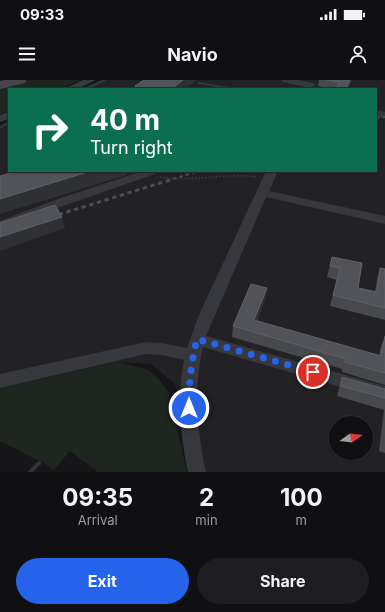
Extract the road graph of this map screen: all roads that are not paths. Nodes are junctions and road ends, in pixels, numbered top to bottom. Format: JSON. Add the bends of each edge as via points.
{"nodes":[{"id":1,"x":20,"y":80,"type":"edge"},
{"id":2,"x":91,"y":80,"type":"edge"},
{"id":3,"x":286,"y":80,"type":"edge"},
{"id":4,"x":200,"y":83,"type":"dead end"},
{"id":5,"x":0,"y":85,"type":"edge"},
{"id":6,"x":311,"y":85,"type":"edge"},
{"id":7,"x":71,"y":88,"type":"edge"},
{"id":8,"x":229,"y":88,"type":"edge"},
{"id":9,"x":151,"y":172,"type":"edge"},
{"id":10,"x":267,"y":182,"type":"edge"},
{"id":11,"x":385,"y":220,"type":"edge"},
{"id":12,"x":0,"y":226,"type":"edge"},
{"id":13,"x":197,"y":339,"type":"junction"},
{"id":14,"x":193,"y":356,"type":"junction"},
{"id":15,"x":0,"y":381,"type":"edge"},
{"id":16,"x":385,"y":393,"type":"edge"},
{"id":17,"x":197,"y":472,"type":"edge"}],
"edges":[{"from":1,"to":5,"type":"street"},
{"from":2,"to":7,"type":"street"},
{"from":3,"to":6,"type":"street"},
{"from":4,"to":8,"type":"lane"},
{"from":9,"to":12,"type":"street"},
{"from":10,"to":11,"type":"street"},
{"from":10,"to":13,"type":"street"},
{"from":13,"to":14,"type":"street"},
{"from":13,"to":16,"type":"street"},
{"from":14,"to":15,"type":"street","via":[[146,348]]},
{"from":14,"to":17,"type":"street","via":[[189,408]]}]}
